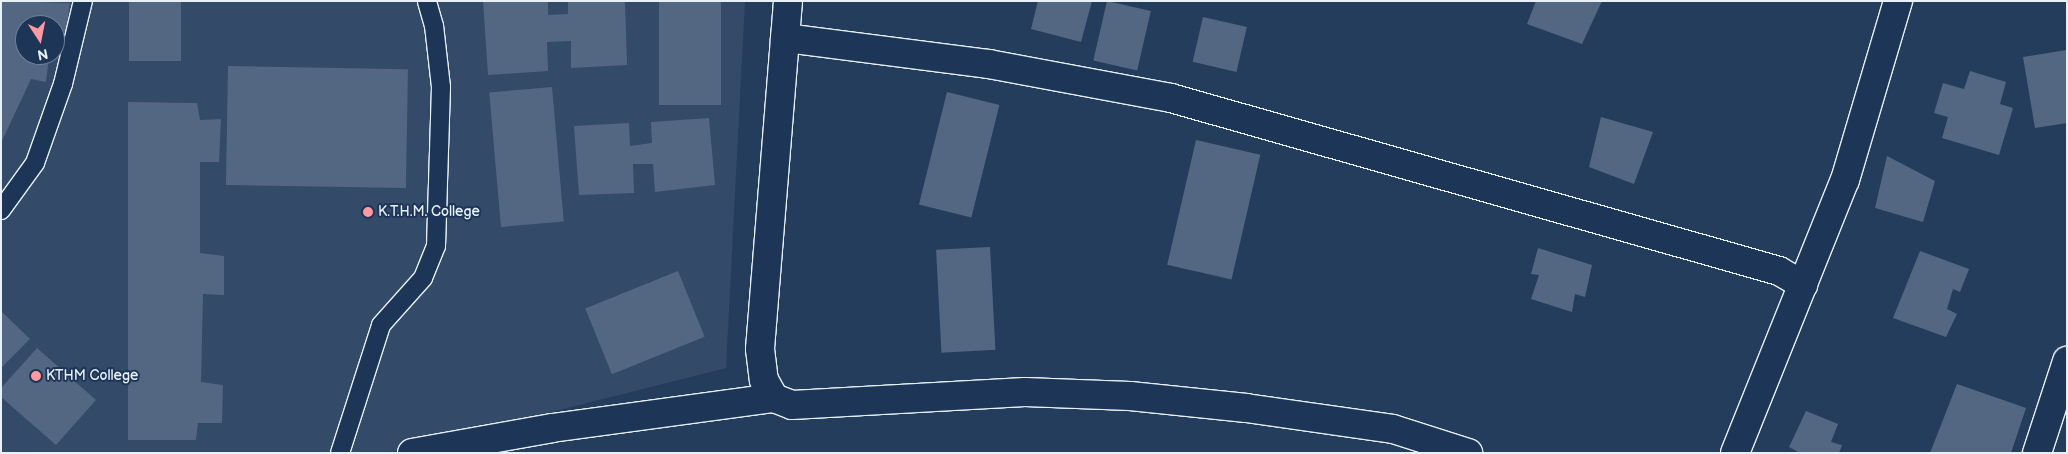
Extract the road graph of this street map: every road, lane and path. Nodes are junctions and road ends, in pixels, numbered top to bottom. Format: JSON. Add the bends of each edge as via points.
{"nodes":[{"id":1,"x":83,"y":1,"type":"edge"},
{"id":2,"x":427,"y":1,"type":"edge"},
{"id":3,"x":788,"y":1,"type":"edge"},
{"id":4,"x":1898,"y":1,"type":"edge"},
{"id":5,"x":785,"y":38,"type":"junction"},
{"id":6,"x":1,"y":210,"type":"edge"},
{"id":7,"x":1803,"y":285,"type":"junction"},
{"id":8,"x":2067,"y":361,"type":"edge"},
{"id":9,"x":774,"y":398,"type":"junction"},
{"id":10,"x":340,"y":453,"type":"edge"},
{"id":11,"x":412,"y":453,"type":"edge"},
{"id":12,"x":1468,"y":453,"type":"edge"},
{"id":13,"x":1735,"y":453,"type":"edge"},
{"id":14,"x":2037,"y":453,"type":"edge"}],
"edges":[{"from":1,"to":6,"type":"lane","via":[[64,84],[35,163]]},
{"from":2,"to":10,"type":"lane","via":[[434,26],[441,87],[436,246],[423,278],[381,325]]},
{"from":3,"to":5,"type":"street"},
{"from":4,"to":7,"type":"street","via":[[1846,180]]},
{"from":5,"to":7,"type":"street","via":[[989,64],[1171,98],[1779,271]]},
{"from":5,"to":9,"type":"street","via":[[760,349],[764,380]]},
{"from":7,"to":13,"type":"street"},
{"from":8,"to":14,"type":"street"},
{"from":9,"to":11,"type":"street","via":[[552,428]]},
{"from":9,"to":12,"type":"street","via":[[792,405],[1025,392],[1130,396],[1393,429]]}]}
